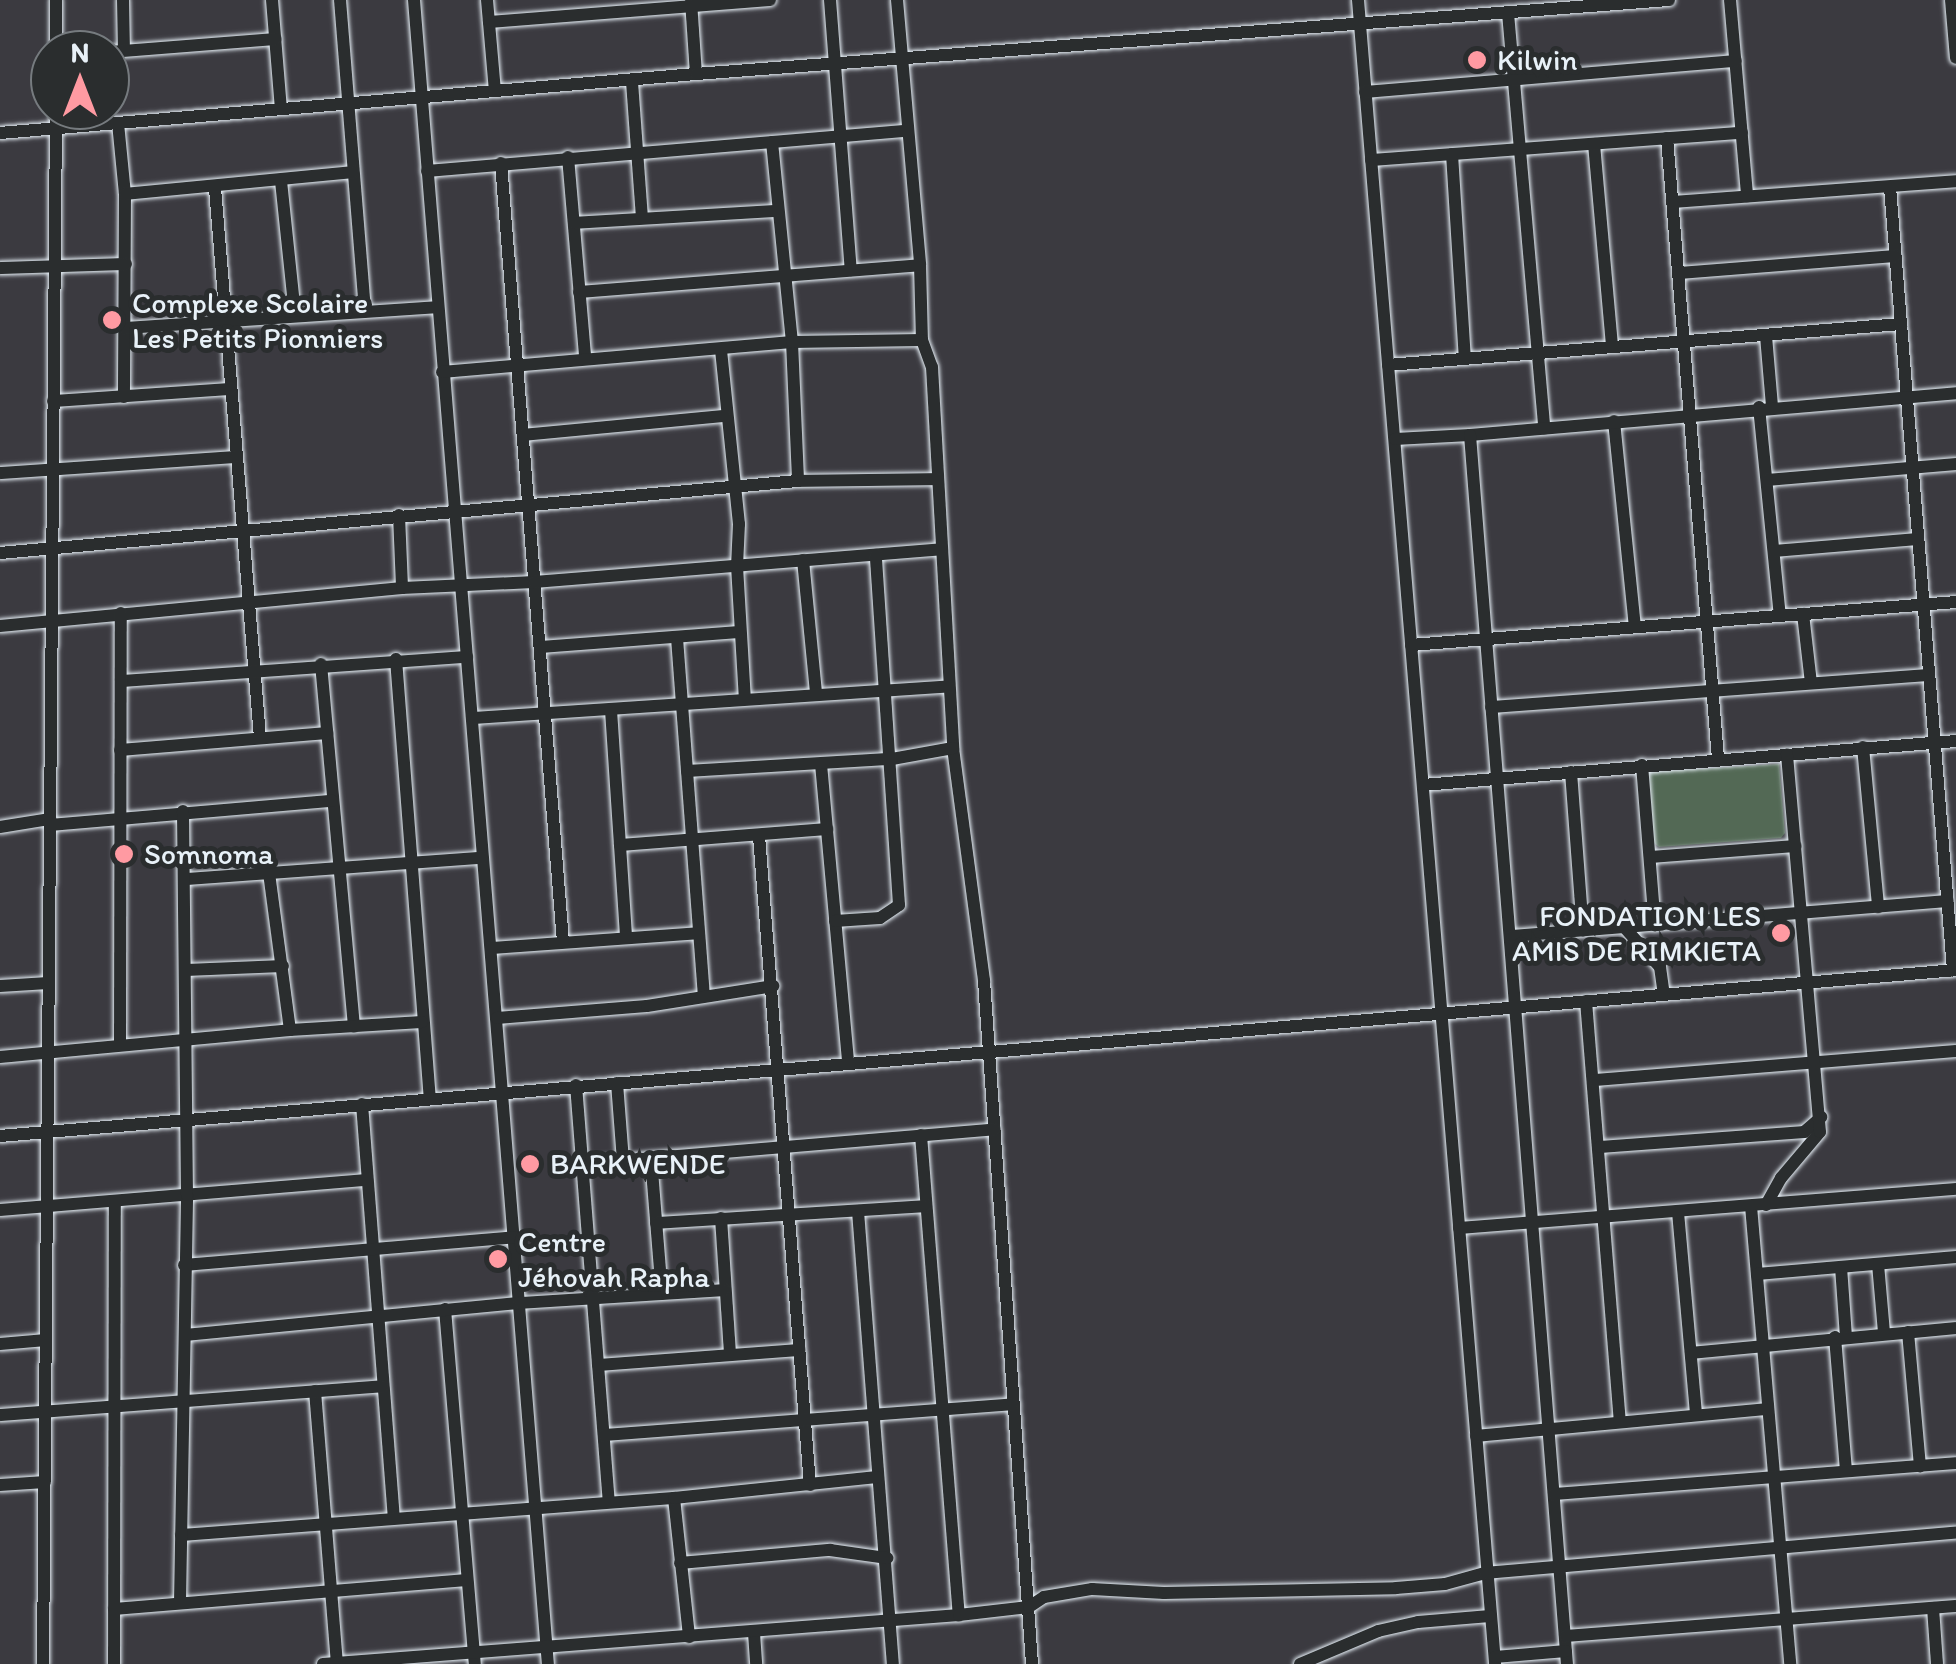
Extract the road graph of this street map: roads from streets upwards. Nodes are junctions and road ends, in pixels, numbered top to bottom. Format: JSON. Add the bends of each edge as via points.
{"nodes":[{"id":1,"x":56,"y":0,"type":"edge"},
{"id":2,"x":123,"y":0,"type":"edge"},
{"id":3,"x":272,"y":0,"type":"edge"},
{"id":4,"x":340,"y":0,"type":"edge"},
{"id":5,"x":414,"y":0,"type":"edge"},
{"id":6,"x":487,"y":0,"type":"edge"},
{"id":7,"x":770,"y":0,"type":"edge"},
{"id":8,"x":830,"y":0,"type":"edge"},
{"id":9,"x":897,"y":0,"type":"edge"},
{"id":10,"x":1358,"y":0,"type":"edge"},
{"id":11,"x":1435,"y":0,"type":"edge"},
{"id":12,"x":1658,"y":0,"type":"edge"},
{"id":13,"x":1670,"y":0,"type":"edge"},
{"id":14,"x":1730,"y":0,"type":"edge"},
{"id":15,"x":1951,"y":0,"type":"edge"},
{"id":16,"x":753,"y":1,"type":"edge"},
{"id":17,"x":692,"y":4,"type":"edge"},
{"id":18,"x":1508,"y":12,"type":"junction"},
{"id":19,"x":1436,"y":18,"type":"junction"},
{"id":20,"x":489,"y":22,"type":"junction"},
{"id":21,"x":1360,"y":24,"type":"junction"},
{"id":22,"x":56,"y":30,"type":"edge"},
{"id":23,"x":119,"y":30,"type":"edge"},
{"id":24,"x":274,"y":38,"type":"junction"},
{"id":25,"x":1956,"y":46,"type":"edge"},
{"id":26,"x":130,"y":50,"type":"edge"},
{"id":27,"x":1956,"y":58,"type":"edge"},
{"id":28,"x":900,"y":59,"type":"junction"},
{"id":29,"x":1736,"y":61,"type":"junction"},
{"id":30,"x":837,"y":64,"type":"junction"},
{"id":31,"x":696,"y":74,"type":"junction"},
{"id":32,"x":1513,"y":80,"type":"junction"},
{"id":33,"x":632,"y":82,"type":"junction"},
{"id":34,"x":495,"y":91,"type":"junction"},
{"id":35,"x":1365,"y":92,"type":"junction"},
{"id":36,"x":421,"y":96,"type":"junction"},
{"id":37,"x":348,"y":105,"type":"junction"},
{"id":38,"x":281,"y":109,"type":"junction"},
{"id":39,"x":130,"y":122,"type":"edge"},
{"id":40,"x":34,"y":130,"type":"edge"},
{"id":41,"x":56,"y":130,"type":"edge"},
{"id":42,"x":119,"y":130,"type":"edge"},
{"id":43,"x":906,"y":132,"type":"junction"},
{"id":44,"x":0,"y":133,"type":"edge"},
{"id":45,"x":1742,"y":133,"type":"junction"},
{"id":46,"x":840,"y":138,"type":"junction"},
{"id":47,"x":1666,"y":138,"type":"junction"},
{"id":48,"x":772,"y":142,"type":"junction"},
{"id":49,"x":1594,"y":144,"type":"junction"},
{"id":50,"x":1519,"y":149,"type":"junction"},
{"id":51,"x":638,"y":152,"type":"junction"},
{"id":52,"x":1452,"y":154,"type":"junction"},
{"id":53,"x":568,"y":157,"type":"junction"},
{"id":54,"x":1371,"y":160,"type":"junction"},
{"id":55,"x":500,"y":163,"type":"junction"},
{"id":56,"x":427,"y":171,"type":"junction"},
{"id":57,"x":353,"y":172,"type":"junction"},
{"id":58,"x":281,"y":181,"type":"junction"},
{"id":59,"x":1956,"y":181,"type":"edge"},
{"id":60,"x":1890,"y":187,"type":"junction"},
{"id":61,"x":214,"y":188,"type":"junction"},
{"id":62,"x":125,"y":194,"type":"junction"},
{"id":63,"x":1746,"y":196,"type":"junction"},
{"id":64,"x":1672,"y":202,"type":"junction"},
{"id":65,"x":777,"y":211,"type":"junction"},
{"id":66,"x":642,"y":217,"type":"junction"},
{"id":67,"x":574,"y":223,"type":"junction"},
{"id":68,"x":1895,"y":256,"type":"junction"},
{"id":69,"x":126,"y":264,"type":"junction"},
{"id":70,"x":54,"y":265,"type":"junction"},
{"id":71,"x":920,"y":265,"type":"junction"},
{"id":72,"x":0,"y":268,"type":"edge"},
{"id":73,"x":851,"y":270,"type":"junction"},
{"id":74,"x":1679,"y":273,"type":"junction"},
{"id":75,"x":784,"y":276,"type":"junction"},
{"id":76,"x":579,"y":292,"type":"junction"},
{"id":77,"x":437,"y":307,"type":"junction"},
{"id":78,"x":365,"y":310,"type":"junction"},
{"id":79,"x":295,"y":315,"type":"junction"},
{"id":80,"x":225,"y":319,"type":"junction"},
{"id":81,"x":1901,"y":324,"type":"junction"},
{"id":82,"x":124,"y":328,"type":"junction"},
{"id":83,"x":1766,"y":336,"type":"junction"},
{"id":84,"x":922,"y":340,"type":"junction"},
{"id":85,"x":792,"y":342,"type":"junction"},
{"id":86,"x":1684,"y":342,"type":"junction"},
{"id":87,"x":1612,"y":346,"type":"junction"},
{"id":88,"x":720,"y":350,"type":"junction"},
{"id":89,"x":1537,"y":353,"type":"junction"},
{"id":90,"x":585,"y":357,"type":"junction"},
{"id":91,"x":1465,"y":359,"type":"junction"},
{"id":92,"x":1388,"y":365,"type":"junction"},
{"id":93,"x":518,"y":366,"type":"junction"},
{"id":94,"x":442,"y":372,"type":"junction"},
{"id":95,"x":231,"y":390,"type":"junction"},
{"id":96,"x":1956,"y":392,"type":"edge"},
{"id":97,"x":124,"y":396,"type":"junction"},
{"id":98,"x":1907,"y":396,"type":"junction"},
{"id":99,"x":53,"y":402,"type":"junction"},
{"id":100,"x":1766,"y":407,"type":"junction"},
{"id":101,"x":1690,"y":413,"type":"junction"},
{"id":102,"x":725,"y":416,"type":"junction"},
{"id":103,"x":1614,"y":421,"type":"junction"},
{"id":104,"x":1544,"y":428,"type":"junction"},
{"id":105,"x":1470,"y":435,"type":"junction"},
{"id":106,"x":523,"y":436,"type":"junction"},
{"id":107,"x":1394,"y":439,"type":"junction"},
{"id":108,"x":236,"y":458,"type":"junction"},
{"id":109,"x":1956,"y":464,"type":"edge"},
{"id":110,"x":1912,"y":468,"type":"junction"},
{"id":111,"x":53,"y":470,"type":"junction"},
{"id":112,"x":0,"y":473,"type":"edge"},
{"id":113,"x":938,"y":479,"type":"junction"},
{"id":114,"x":1766,"y":480,"type":"junction"},
{"id":115,"x":798,"y":481,"type":"junction"},
{"id":116,"x":732,"y":488,"type":"junction"},
{"id":117,"x":528,"y":507,"type":"junction"},
{"id":118,"x":453,"y":511,"type":"junction"},
{"id":119,"x":399,"y":516,"type":"junction"},
{"id":120,"x":242,"y":530,"type":"junction"},
{"id":121,"x":1918,"y":539,"type":"junction"},
{"id":122,"x":942,"y":549,"type":"junction"},
{"id":123,"x":52,"y":551,"type":"junction"},
{"id":124,"x":1774,"y":551,"type":"junction"},
{"id":125,"x":0,"y":553,"type":"edge"},
{"id":126,"x":876,"y":555,"type":"junction"},
{"id":127,"x":803,"y":560,"type":"junction"},
{"id":128,"x":736,"y":566,"type":"junction"},
{"id":129,"x":534,"y":582,"type":"junction"},
{"id":130,"x":461,"y":586,"type":"junction"},
{"id":131,"x":402,"y":588,"type":"junction"},
{"id":132,"x":250,"y":601,"type":"junction"},
{"id":133,"x":1956,"y":602,"type":"edge"},
{"id":134,"x":1924,"y":604,"type":"junction"},
{"id":135,"x":121,"y":613,"type":"junction"},
{"id":136,"x":1803,"y":614,"type":"junction"},
{"id":137,"x":1780,"y":616,"type":"junction"},
{"id":138,"x":52,"y":618,"type":"junction"},
{"id":139,"x":1704,"y":622,"type":"junction"},
{"id":140,"x":0,"y":626,"type":"edge"},
{"id":141,"x":1635,"y":627,"type":"junction"},
{"id":142,"x":739,"y":632,"type":"junction"},
{"id":143,"x":677,"y":638,"type":"junction"},
{"id":144,"x":1486,"y":639,"type":"junction"},
{"id":145,"x":1411,"y":644,"type":"junction"},
{"id":146,"x":540,"y":647,"type":"junction"},
{"id":147,"x":466,"y":657,"type":"junction"},
{"id":148,"x":396,"y":659,"type":"junction"},
{"id":149,"x":321,"y":664,"type":"junction"},
{"id":150,"x":256,"y":669,"type":"junction"},
{"id":151,"x":1930,"y":675,"type":"junction"},
{"id":152,"x":121,"y":681,"type":"junction"},
{"id":153,"x":1810,"y":684,"type":"junction"},
{"id":154,"x":950,"y":686,"type":"junction"},
{"id":155,"x":882,"y":688,"type":"junction"},
{"id":156,"x":1711,"y":690,"type":"junction"},
{"id":157,"x":816,"y":693,"type":"junction"},
{"id":158,"x":745,"y":699,"type":"junction"},
{"id":159,"x":682,"y":704,"type":"junction"},
{"id":160,"x":1491,"y":707,"type":"junction"},
{"id":161,"x":611,"y":710,"type":"junction"},
{"id":162,"x":546,"y":714,"type":"junction"},
{"id":163,"x":472,"y":718,"type":"junction"},
{"id":164,"x":327,"y":733,"type":"junction"},
{"id":165,"x":260,"y":738,"type":"junction"},
{"id":166,"x":1956,"y":741,"type":"edge"},
{"id":167,"x":1935,"y":742,"type":"junction"},
{"id":168,"x":1863,"y":747,"type":"junction"},
{"id":169,"x":953,"y":748,"type":"junction"},
{"id":170,"x":120,"y":750,"type":"junction"},
{"id":171,"x":1786,"y":754,"type":"junction"},
{"id":172,"x":892,"y":758,"type":"junction"},
{"id":173,"x":1718,"y":758,"type":"junction"},
{"id":174,"x":821,"y":764,"type":"junction"},
{"id":175,"x":1642,"y":765,"type":"junction"},
{"id":176,"x":686,"y":771,"type":"junction"},
{"id":177,"x":1571,"y":772,"type":"junction"},
{"id":178,"x":1494,"y":777,"type":"junction"},
{"id":179,"x":1422,"y":786,"type":"junction"},
{"id":180,"x":332,"y":801,"type":"junction"},
{"id":181,"x":183,"y":811,"type":"junction"},
{"id":182,"x":120,"y":818,"type":"junction"},
{"id":183,"x":50,"y":822,"type":"junction"},
{"id":184,"x":0,"y":827,"type":"edge"},
{"id":185,"x":827,"y":829,"type":"junction"},
{"id":186,"x":759,"y":836,"type":"junction"},
{"id":187,"x":692,"y":840,"type":"junction"},
{"id":188,"x":620,"y":844,"type":"junction"},
{"id":189,"x":1796,"y":846,"type":"junction"},
{"id":190,"x":1650,"y":857,"type":"junction"},
{"id":191,"x":482,"y":858,"type":"junction"},
{"id":192,"x":408,"y":862,"type":"junction"},
{"id":193,"x":338,"y":868,"type":"junction"},
{"id":194,"x":268,"y":873,"type":"junction"},
{"id":195,"x":186,"y":879,"type":"junction"},
{"id":196,"x":1948,"y":902,"type":"junction"},
{"id":197,"x":1878,"y":907,"type":"junction"},
{"id":198,"x":1802,"y":910,"type":"junction"},
{"id":199,"x":834,"y":921,"type":"junction"},
{"id":200,"x":1654,"y":925,"type":"junction"},
{"id":201,"x":1624,"y":927,"type":"junction"},
{"id":202,"x":1583,"y":931,"type":"junction"},
{"id":203,"x":698,"y":934,"type":"junction"},
{"id":204,"x":626,"y":935,"type":"junction"},
{"id":205,"x":1512,"y":936,"type":"junction"},
{"id":206,"x":563,"y":942,"type":"junction"},
{"id":207,"x":492,"y":948,"type":"junction"},
{"id":208,"x":283,"y":966,"type":"junction"},
{"id":209,"x":186,"y":970,"type":"junction"},
{"id":210,"x":1955,"y":970,"type":"edge"},
{"id":211,"x":48,"y":982,"type":"junction"},
{"id":212,"x":1808,"y":984,"type":"junction"},
{"id":213,"x":0,"y":986,"type":"edge"},
{"id":214,"x":773,"y":986,"type":"junction"},
{"id":215,"x":1664,"y":994,"type":"junction"},
{"id":216,"x":704,"y":996,"type":"junction"},
{"id":217,"x":1586,"y":1000,"type":"junction"},
{"id":218,"x":1516,"y":1006,"type":"junction"},
{"id":219,"x":1442,"y":1012,"type":"junction"},
{"id":220,"x":497,"y":1018,"type":"junction"},
{"id":221,"x":422,"y":1022,"type":"junction"},
{"id":222,"x":354,"y":1026,"type":"junction"},
{"id":223,"x":290,"y":1030,"type":"junction"},
{"id":224,"x":185,"y":1040,"type":"junction"},
{"id":225,"x":120,"y":1044,"type":"junction"},
{"id":226,"x":1956,"y":1051,"type":"edge"},
{"id":227,"x":990,"y":1052,"type":"junction"},
{"id":228,"x":48,"y":1053,"type":"junction"},
{"id":229,"x":0,"y":1057,"type":"edge"},
{"id":230,"x":848,"y":1061,"type":"junction"},
{"id":231,"x":1815,"y":1063,"type":"junction"},
{"id":232,"x":780,"y":1069,"type":"junction"},
{"id":233,"x":1595,"y":1080,"type":"junction"},
{"id":234,"x":617,"y":1082,"type":"junction"},
{"id":235,"x":576,"y":1085,"type":"junction"},
{"id":236,"x":501,"y":1092,"type":"junction"},
{"id":237,"x":430,"y":1097,"type":"junction"},
{"id":238,"x":362,"y":1104,"type":"junction"},
{"id":239,"x":1821,"y":1116,"type":"junction"},
{"id":240,"x":187,"y":1120,"type":"junction"},
{"id":241,"x":995,"y":1129,"type":"junction"},
{"id":242,"x":48,"y":1132,"type":"junction"},
{"id":243,"x":921,"y":1135,"type":"junction"},
{"id":244,"x":0,"y":1136,"type":"edge"},
{"id":245,"x":786,"y":1144,"type":"junction"},
{"id":246,"x":1600,"y":1147,"type":"junction"},
{"id":247,"x":651,"y":1158,"type":"junction"},
{"id":248,"x":623,"y":1160,"type":"junction"},
{"id":249,"x":582,"y":1164,"type":"junction"},
{"id":250,"x":368,"y":1180,"type":"junction"},
{"id":251,"x":1956,"y":1189,"type":"edge"},
{"id":252,"x":187,"y":1195,"type":"junction"},
{"id":253,"x":115,"y":1201,"type":"junction"},
{"id":254,"x":1759,"y":1205,"type":"junction"},
{"id":255,"x":47,"y":1206,"type":"junction"},
{"id":256,"x":925,"y":1206,"type":"junction"},
{"id":257,"x":0,"y":1210,"type":"edge"},
{"id":258,"x":858,"y":1211,"type":"junction"},
{"id":259,"x":1678,"y":1212,"type":"junction"},
{"id":260,"x":791,"y":1214,"type":"junction"},
{"id":261,"x":1606,"y":1217,"type":"junction"},
{"id":262,"x":721,"y":1218,"type":"junction"},
{"id":263,"x":1533,"y":1222,"type":"junction"},
{"id":264,"x":656,"y":1223,"type":"junction"},
{"id":265,"x":1459,"y":1228,"type":"junction"},
{"id":266,"x":515,"y":1237,"type":"junction"},
{"id":267,"x":373,"y":1249,"type":"junction"},
{"id":268,"x":1956,"y":1258,"type":"edge"},
{"id":269,"x":1878,"y":1264,"type":"junction"},
{"id":270,"x":184,"y":1265,"type":"junction"},
{"id":271,"x":1841,"y":1267,"type":"junction"},
{"id":272,"x":1757,"y":1274,"type":"junction"},
{"id":273,"x":724,"y":1290,"type":"junction"},
{"id":274,"x":662,"y":1294,"type":"junction"},
{"id":275,"x":593,"y":1298,"type":"junction"},
{"id":276,"x":520,"y":1303,"type":"junction"},
{"id":277,"x":445,"y":1309,"type":"junction"},
{"id":278,"x":379,"y":1316,"type":"junction"},
{"id":279,"x":1956,"y":1328,"type":"edge"},
{"id":280,"x":1908,"y":1332,"type":"junction"},
{"id":281,"x":184,"y":1334,"type":"junction"},
{"id":282,"x":1884,"y":1334,"type":"junction"},
{"id":283,"x":1841,"y":1337,"type":"junction"},
{"id":284,"x":46,"y":1340,"type":"junction"},
{"id":285,"x":1763,"y":1343,"type":"junction"},
{"id":286,"x":0,"y":1344,"type":"edge"},
{"id":287,"x":799,"y":1350,"type":"junction"},
{"id":288,"x":1691,"y":1353,"type":"junction"},
{"id":289,"x":730,"y":1354,"type":"junction"},
{"id":290,"x":598,"y":1366,"type":"junction"},
{"id":291,"x":383,"y":1386,"type":"junction"},
{"id":292,"x":315,"y":1391,"type":"junction"},
{"id":293,"x":181,"y":1399,"type":"junction"},
{"id":294,"x":1012,"y":1404,"type":"junction"},
{"id":295,"x":116,"y":1405,"type":"junction"},
{"id":296,"x":940,"y":1409,"type":"junction"},
{"id":297,"x":1768,"y":1409,"type":"junction"},
{"id":298,"x":45,"y":1410,"type":"junction"},
{"id":299,"x":0,"y":1414,"type":"edge"},
{"id":300,"x":1696,"y":1414,"type":"junction"},
{"id":301,"x":872,"y":1415,"type":"junction"},
{"id":302,"x":806,"y":1419,"type":"junction"},
{"id":303,"x":1620,"y":1420,"type":"junction"},
{"id":304,"x":1547,"y":1427,"type":"junction"},
{"id":305,"x":604,"y":1435,"type":"junction"},
{"id":306,"x":1476,"y":1436,"type":"junction"},
{"id":307,"x":1956,"y":1463,"type":"edge"},
{"id":308,"x":1920,"y":1466,"type":"junction"},
{"id":309,"x":1846,"y":1472,"type":"junction"},
{"id":310,"x":1774,"y":1477,"type":"junction"},
{"id":311,"x":878,"y":1478,"type":"junction"},
{"id":312,"x":45,"y":1482,"type":"junction"},
{"id":313,"x":0,"y":1485,"type":"edge"},
{"id":314,"x":810,"y":1485,"type":"junction"},
{"id":315,"x":1554,"y":1494,"type":"junction"},
{"id":316,"x":674,"y":1498,"type":"junction"},
{"id":317,"x":609,"y":1502,"type":"junction"},
{"id":318,"x":535,"y":1508,"type":"junction"},
{"id":319,"x":464,"y":1513,"type":"junction"},
{"id":320,"x":394,"y":1518,"type":"junction"},
{"id":321,"x":324,"y":1526,"type":"junction"},
{"id":322,"x":1956,"y":1533,"type":"edge"},
{"id":323,"x":181,"y":1535,"type":"junction"},
{"id":324,"x":1779,"y":1550,"type":"junction"},
{"id":325,"x":887,"y":1558,"type":"junction"},
{"id":326,"x":680,"y":1563,"type":"junction"},
{"id":327,"x":1558,"y":1567,"type":"junction"},
{"id":328,"x":1486,"y":1574,"type":"junction"},
{"id":329,"x":467,"y":1580,"type":"junction"},
{"id":330,"x":332,"y":1593,"type":"junction"},
{"id":331,"x":180,"y":1602,"type":"junction"},
{"id":332,"x":1956,"y":1606,"type":"edge"},
{"id":333,"x":1029,"y":1607,"type":"junction"},
{"id":334,"x":1933,"y":1608,"type":"junction"},
{"id":335,"x":114,"y":1610,"type":"junction"},
{"id":336,"x":959,"y":1615,"type":"junction"},
{"id":337,"x":1490,"y":1616,"type":"junction"},
{"id":338,"x":1786,"y":1619,"type":"junction"},
{"id":339,"x":890,"y":1621,"type":"junction"},
{"id":340,"x":754,"y":1633,"type":"junction"},
{"id":341,"x":1565,"y":1636,"type":"junction"},
{"id":342,"x":689,"y":1637,"type":"junction"},
{"id":343,"x":547,"y":1646,"type":"junction"},
{"id":344,"x":475,"y":1658,"type":"edge"},
{"id":345,"x":1567,"y":1658,"type":"edge"},
{"id":346,"x":1495,"y":1660,"type":"edge"},
{"id":347,"x":337,"y":1663,"type":"edge"},
{"id":348,"x":43,"y":1664,"type":"edge"},
{"id":349,"x":114,"y":1664,"type":"edge"},
{"id":350,"x":323,"y":1664,"type":"edge"},
{"id":351,"x":548,"y":1664,"type":"edge"},
{"id":352,"x":756,"y":1664,"type":"edge"},
{"id":353,"x":893,"y":1664,"type":"edge"},
{"id":354,"x":1032,"y":1664,"type":"edge"},
{"id":355,"x":1300,"y":1664,"type":"edge"},
{"id":356,"x":1790,"y":1664,"type":"edge"},
{"id":357,"x":1937,"y":1664,"type":"edge"}],
"edges":[{"from":1,"to":22,"type":"street"},
{"from":2,"to":23,"type":"street"},
{"from":3,"to":24,"type":"street"},
{"from":4,"to":37,"type":"street"},
{"from":5,"to":36,"type":"street"},
{"from":6,"to":20,"type":"street"},
{"from":7,"to":16,"type":"street"},
{"from":8,"to":30,"type":"street"},
{"from":9,"to":28,"type":"street"},
{"from":10,"to":21,"type":"street"},
{"from":11,"to":19,"type":"street"},
{"from":12,"to":13,"type":"street"},
{"from":12,"to":18,"type":"street"},
{"from":14,"to":29,"type":"street"},
{"from":15,"to":25,"type":"street"},
{"from":16,"to":17,"type":"street"},
{"from":17,"to":20,"type":"street"},
{"from":17,"to":31,"type":"street"},
{"from":18,"to":19,"type":"street"},
{"from":18,"to":32,"type":"street"},
{"from":19,"to":21,"type":"street"},
{"from":20,"to":34,"type":"street"},
{"from":21,"to":28,"type":"street"},
{"from":21,"to":35,"type":"street"},
{"from":24,"to":26,"type":"street"},
{"from":24,"to":38,"type":"street"},
{"from":25,"to":27,"type":"street"},
{"from":28,"to":30,"type":"street"},
{"from":28,"to":43,"type":"street"},
{"from":29,"to":32,"type":"street"},
{"from":29,"to":45,"type":"street"},
{"from":30,"to":31,"type":"street"},
{"from":30,"to":46,"type":"street"},
{"from":31,"to":33,"type":"street"},
{"from":32,"to":35,"type":"street"},
{"from":32,"to":50,"type":"street"},
{"from":33,"to":34,"type":"street"},
{"from":33,"to":51,"type":"street"},
{"from":34,"to":36,"type":"street"},
{"from":35,"to":54,"type":"street"},
{"from":36,"to":37,"type":"street"},
{"from":36,"to":56,"type":"street"},
{"from":37,"to":38,"type":"street"},
{"from":37,"to":57,"type":"street"},
{"from":38,"to":39,"type":"street"},
{"from":40,"to":44,"type":"street"},
{"from":41,"to":70,"type":"street"},
{"from":42,"to":62,"type":"street"},
{"from":43,"to":46,"type":"street"},
{"from":43,"to":71,"type":"street"},
{"from":45,"to":47,"type":"street"},
{"from":45,"to":63,"type":"street"},
{"from":46,"to":48,"type":"street"},
{"from":46,"to":73,"type":"street"},
{"from":47,"to":49,"type":"street"},
{"from":47,"to":64,"type":"street"},
{"from":48,"to":51,"type":"street"},
{"from":48,"to":65,"type":"street"},
{"from":49,"to":50,"type":"street"},
{"from":49,"to":87,"type":"street"},
{"from":50,"to":52,"type":"street"},
{"from":50,"to":89,"type":"street"},
{"from":51,"to":53,"type":"street"},
{"from":51,"to":66,"type":"street"},
{"from":52,"to":54,"type":"street"},
{"from":52,"to":91,"type":"street"},
{"from":53,"to":55,"type":"street"},
{"from":53,"to":67,"type":"street"},
{"from":54,"to":92,"type":"street"},
{"from":55,"to":56,"type":"street"},
{"from":55,"to":93,"type":"street"},
{"from":56,"to":77,"type":"street"},
{"from":57,"to":58,"type":"street"},
{"from":57,"to":78,"type":"street"},
{"from":58,"to":61,"type":"street"},
{"from":58,"to":79,"type":"street"},
{"from":59,"to":60,"type":"street"},
{"from":60,"to":63,"type":"street"},
{"from":60,"to":68,"type":"street"},
{"from":61,"to":62,"type":"street"},
{"from":61,"to":80,"type":"street"},
{"from":62,"to":69,"type":"street"},
{"from":63,"to":64,"type":"street"},
{"from":64,"to":74,"type":"street"},
{"from":65,"to":66,"type":"street"},
{"from":65,"to":75,"type":"street"},
{"from":66,"to":67,"type":"street"},
{"from":67,"to":76,"type":"street"},
{"from":68,"to":74,"type":"street"},
{"from":68,"to":81,"type":"street"},
{"from":69,"to":70,"type":"street"},
{"from":69,"to":82,"type":"street"},
{"from":70,"to":72,"type":"street"},
{"from":70,"to":99,"type":"street"},
{"from":71,"to":73,"type":"street"},
{"from":71,"to":84,"type":"street"},
{"from":73,"to":75,"type":"street"},
{"from":74,"to":86,"type":"street"},
{"from":75,"to":76,"type":"street"},
{"from":75,"to":85,"type":"street"},
{"from":76,"to":90,"type":"street"},
{"from":77,"to":78,"type":"street"},
{"from":77,"to":94,"type":"street"},
{"from":78,"to":79,"type":"street"},
{"from":79,"to":80,"type":"street"},
{"from":80,"to":82,"type":"street"},
{"from":80,"to":95,"type":"street"},
{"from":81,"to":83,"type":"street"},
{"from":81,"to":98,"type":"street"},
{"from":82,"to":97,"type":"street"},
{"from":83,"to":86,"type":"street"},
{"from":83,"to":100,"type":"street"},
{"from":84,"to":85,"type":"street"},
{"from":84,"to":113,"type":"street","via":[[932,367]]},
{"from":85,"to":88,"type":"street"},
{"from":85,"to":115,"type":"street"},
{"from":86,"to":87,"type":"street"},
{"from":86,"to":101,"type":"street"},
{"from":87,"to":89,"type":"street"},
{"from":88,"to":90,"type":"street"},
{"from":88,"to":102,"type":"street"},
{"from":89,"to":91,"type":"street"},
{"from":89,"to":104,"type":"street"},
{"from":90,"to":93,"type":"street"},
{"from":91,"to":92,"type":"street"},
{"from":92,"to":107,"type":"street"},
{"from":93,"to":94,"type":"street"},
{"from":93,"to":106,"type":"street"},
{"from":94,"to":118,"type":"street"},
{"from":95,"to":97,"type":"street"},
{"from":95,"to":108,"type":"street"},
{"from":96,"to":98,"type":"street"},
{"from":97,"to":99,"type":"street"},
{"from":98,"to":100,"type":"street"},
{"from":98,"to":110,"type":"street"},
{"from":99,"to":111,"type":"street"},
{"from":100,"to":101,"type":"street"},
{"from":100,"to":114,"type":"street"},
{"from":101,"to":103,"type":"street"},
{"from":101,"to":139,"type":"street"},
{"from":102,"to":106,"type":"street"},
{"from":102,"to":116,"type":"street"},
{"from":103,"to":104,"type":"street"},
{"from":103,"to":141,"type":"street"},
{"from":104,"to":105,"type":"street"},
{"from":105,"to":107,"type":"street"},
{"from":105,"to":144,"type":"street"},
{"from":106,"to":117,"type":"street"},
{"from":107,"to":145,"type":"street"},
{"from":108,"to":111,"type":"street"},
{"from":108,"to":120,"type":"street"},
{"from":109,"to":110,"type":"street"},
{"from":110,"to":114,"type":"street"},
{"from":110,"to":121,"type":"street"},
{"from":111,"to":112,"type":"street"},
{"from":111,"to":123,"type":"street"},
{"from":113,"to":115,"type":"street"},
{"from":113,"to":122,"type":"street"},
{"from":114,"to":124,"type":"street"},
{"from":115,"to":116,"type":"street"},
{"from":116,"to":117,"type":"street"},
{"from":116,"to":128,"type":"street"},
{"from":117,"to":118,"type":"street"},
{"from":117,"to":129,"type":"street"},
{"from":118,"to":119,"type":"street"},
{"from":118,"to":130,"type":"street"},
{"from":119,"to":120,"type":"street"},
{"from":119,"to":131,"type":"street"},
{"from":120,"to":123,"type":"street"},
{"from":120,"to":132,"type":"street"},
{"from":121,"to":124,"type":"street"},
{"from":121,"to":134,"type":"street"},
{"from":122,"to":126,"type":"street"},
{"from":122,"to":154,"type":"street"},
{"from":123,"to":125,"type":"street"},
{"from":123,"to":138,"type":"street"},
{"from":124,"to":137,"type":"street"},
{"from":126,"to":127,"type":"street"},
{"from":126,"to":155,"type":"street"},
{"from":127,"to":128,"type":"street"},
{"from":127,"to":157,"type":"street"},
{"from":128,"to":129,"type":"street"},
{"from":128,"to":142,"type":"street"},
{"from":129,"to":130,"type":"street"},
{"from":129,"to":146,"type":"street"},
{"from":130,"to":131,"type":"street"},
{"from":130,"to":147,"type":"street"},
{"from":131,"to":132,"type":"street"},
{"from":132,"to":135,"type":"street"},
{"from":132,"to":150,"type":"street"},
{"from":133,"to":134,"type":"street"},
{"from":134,"to":136,"type":"street"},
{"from":134,"to":151,"type":"street"},
{"from":135,"to":138,"type":"street"},
{"from":135,"to":152,"type":"street"},
{"from":136,"to":137,"type":"street"},
{"from":136,"to":153,"type":"street"},
{"from":137,"to":139,"type":"street"},
{"from":138,"to":140,"type":"street"},
{"from":138,"to":183,"type":"street"},
{"from":139,"to":141,"type":"street"},
{"from":139,"to":156,"type":"street"},
{"from":141,"to":144,"type":"street"},
{"from":142,"to":143,"type":"street"},
{"from":142,"to":158,"type":"street"},
{"from":143,"to":146,"type":"street"},
{"from":143,"to":159,"type":"street"},
{"from":144,"to":145,"type":"street"},
{"from":144,"to":160,"type":"street"},
{"from":145,"to":179,"type":"street"},
{"from":146,"to":162,"type":"street"},
{"from":147,"to":148,"type":"street"},
{"from":147,"to":163,"type":"street"},
{"from":148,"to":149,"type":"street"},
{"from":148,"to":192,"type":"street"},
{"from":149,"to":150,"type":"street"},
{"from":149,"to":164,"type":"street"},
{"from":150,"to":152,"type":"street"},
{"from":150,"to":165,"type":"street"},
{"from":151,"to":153,"type":"street"},
{"from":151,"to":167,"type":"street"},
{"from":152,"to":170,"type":"street"},
{"from":153,"to":156,"type":"street"},
{"from":154,"to":155,"type":"street"},
{"from":154,"to":169,"type":"street"},
{"from":155,"to":157,"type":"street"},
{"from":155,"to":172,"type":"street"},
{"from":156,"to":160,"type":"street"},
{"from":156,"to":173,"type":"street"},
{"from":157,"to":158,"type":"street"},
{"from":158,"to":159,"type":"street"},
{"from":159,"to":161,"type":"street"},
{"from":159,"to":176,"type":"street"},
{"from":160,"to":178,"type":"street"},
{"from":161,"to":162,"type":"street"},
{"from":161,"to":188,"type":"street"},
{"from":162,"to":163,"type":"street"},
{"from":162,"to":206,"type":"street"},
{"from":163,"to":191,"type":"street"},
{"from":164,"to":165,"type":"street"},
{"from":164,"to":180,"type":"street"},
{"from":165,"to":170,"type":"street"},
{"from":166,"to":167,"type":"street"},
{"from":167,"to":168,"type":"street"},
{"from":167,"to":196,"type":"street"},
{"from":168,"to":171,"type":"street"},
{"from":168,"to":197,"type":"street"},
{"from":169,"to":172,"type":"street"},
{"from":169,"to":227,"type":"street"},
{"from":170,"to":182,"type":"street"},
{"from":171,"to":173,"type":"street"},
{"from":171,"to":189,"type":"street"},
{"from":172,"to":174,"type":"street"},
{"from":172,"to":199,"type":"street","via":[[899,905],[887,916]]},
{"from":173,"to":175,"type":"street"},
{"from":174,"to":176,"type":"street"},
{"from":174,"to":185,"type":"street"},
{"from":175,"to":177,"type":"street"},
{"from":175,"to":190,"type":"street"},
{"from":176,"to":187,"type":"street"},
{"from":177,"to":178,"type":"street"},
{"from":177,"to":202,"type":"street"},
{"from":178,"to":179,"type":"street"},
{"from":178,"to":205,"type":"street"},
{"from":179,"to":219,"type":"street"},
{"from":180,"to":181,"type":"street"},
{"from":180,"to":193,"type":"street"},
{"from":181,"to":182,"type":"street"},
{"from":181,"to":195,"type":"street"},
{"from":182,"to":183,"type":"street"},
{"from":182,"to":225,"type":"street"},
{"from":183,"to":184,"type":"street"},
{"from":183,"to":211,"type":"street"},
{"from":185,"to":186,"type":"street"},
{"from":185,"to":199,"type":"street"},
{"from":186,"to":187,"type":"street"},
{"from":186,"to":214,"type":"street"},
{"from":187,"to":188,"type":"street"},
{"from":187,"to":203,"type":"street"},
{"from":188,"to":204,"type":"street"},
{"from":189,"to":190,"type":"street"},
{"from":189,"to":198,"type":"street"},
{"from":190,"to":200,"type":"street"},
{"from":191,"to":192,"type":"street"},
{"from":191,"to":207,"type":"street"},
{"from":192,"to":193,"type":"street"},
{"from":192,"to":221,"type":"street"},
{"from":193,"to":194,"type":"street"},
{"from":193,"to":222,"type":"street"},
{"from":194,"to":195,"type":"street"},
{"from":194,"to":208,"type":"street"},
{"from":195,"to":209,"type":"street"},
{"from":196,"to":197,"type":"street"},
{"from":196,"to":210,"type":"street"},
{"from":197,"to":198,"type":"street"},
{"from":198,"to":200,"type":"street"},
{"from":198,"to":212,"type":"street"},
{"from":199,"to":230,"type":"street"},
{"from":200,"to":201,"type":"street"},
{"from":201,"to":202,"type":"street"},
{"from":201,"to":215,"type":"street","via":[[1660,966]]},
{"from":202,"to":205,"type":"street"},
{"from":203,"to":204,"type":"street"},
{"from":203,"to":216,"type":"street"},
{"from":204,"to":206,"type":"street"},
{"from":205,"to":218,"type":"street"},
{"from":206,"to":207,"type":"street"},
{"from":207,"to":220,"type":"street"},
{"from":208,"to":209,"type":"street"},
{"from":208,"to":223,"type":"street"},
{"from":209,"to":224,"type":"street"},
{"from":210,"to":212,"type":"street"},
{"from":211,"to":213,"type":"street"},
{"from":211,"to":228,"type":"street"},
{"from":212,"to":215,"type":"street"},
{"from":212,"to":231,"type":"street"},
{"from":214,"to":216,"type":"street"},
{"from":214,"to":232,"type":"street"},
{"from":215,"to":217,"type":"street"},
{"from":216,"to":220,"type":"street"},
{"from":217,"to":218,"type":"street"},
{"from":217,"to":233,"type":"street"},
{"from":218,"to":219,"type":"street"},
{"from":218,"to":263,"type":"street"},
{"from":219,"to":227,"type":"street"},
{"from":219,"to":265,"type":"street"},
{"from":220,"to":236,"type":"street"},
{"from":221,"to":222,"type":"street"},
{"from":221,"to":237,"type":"street"},
{"from":222,"to":223,"type":"street"},
{"from":223,"to":224,"type":"street"},
{"from":224,"to":225,"type":"street"},
{"from":224,"to":240,"type":"street"},
{"from":225,"to":228,"type":"street"},
{"from":226,"to":231,"type":"street"},
{"from":227,"to":230,"type":"street"},
{"from":227,"to":241,"type":"street"},
{"from":228,"to":229,"type":"street"},
{"from":228,"to":242,"type":"street"},
{"from":230,"to":232,"type":"street"},
{"from":231,"to":233,"type":"street"},
{"from":231,"to":239,"type":"street"},
{"from":232,"to":234,"type":"street"},
{"from":232,"to":245,"type":"street"},
{"from":233,"to":246,"type":"street"},
{"from":234,"to":235,"type":"street"},
{"from":234,"to":248,"type":"street"},
{"from":235,"to":236,"type":"street"},
{"from":235,"to":249,"type":"street"},
{"from":236,"to":237,"type":"street"},
{"from":236,"to":266,"type":"street"},
{"from":237,"to":238,"type":"street"},
{"from":238,"to":240,"type":"street"},
{"from":238,"to":250,"type":"street"},
{"from":239,"to":246,"type":"street","via":[[1804,1132]]},
{"from":239,"to":254,"type":"street","via":[[1820,1136]]},
{"from":240,"to":242,"type":"street"},
{"from":240,"to":252,"type":"street"},
{"from":241,"to":243,"type":"street"},
{"from":241,"to":294,"type":"street"},
{"from":242,"to":244,"type":"street"},
{"from":242,"to":255,"type":"street"},
{"from":243,"to":245,"type":"street"},
{"from":243,"to":256,"type":"street"},
{"from":245,"to":247,"type":"street"},
{"from":245,"to":260,"type":"street"},
{"from":246,"to":261,"type":"street"},
{"from":247,"to":248,"type":"street"},
{"from":247,"to":264,"type":"street"},
{"from":248,"to":249,"type":"street"},
{"from":249,"to":275,"type":"street"},
{"from":250,"to":252,"type":"street"},
{"from":250,"to":267,"type":"street"},
{"from":251,"to":254,"type":"street"},
{"from":252,"to":253,"type":"street"},
{"from":252,"to":270,"type":"street"},
{"from":253,"to":255,"type":"street"},
{"from":253,"to":295,"type":"street"},
{"from":254,"to":259,"type":"street"},
{"from":254,"to":272,"type":"street"},
{"from":255,"to":257,"type":"street"},
{"from":255,"to":284,"type":"street"},
{"from":256,"to":258,"type":"street"},
{"from":256,"to":296,"type":"street"},
{"from":258,"to":260,"type":"street"},
{"from":258,"to":301,"type":"street"},
{"from":259,"to":261,"type":"street"},
{"from":259,"to":288,"type":"street"},
{"from":260,"to":262,"type":"street"},
{"from":260,"to":287,"type":"street"},
{"from":261,"to":263,"type":"street"},
{"from":261,"to":303,"type":"street"},
{"from":262,"to":264,"type":"street"},
{"from":262,"to":273,"type":"street"},
{"from":263,"to":265,"type":"street"},
{"from":263,"to":304,"type":"street"},
{"from":264,"to":274,"type":"street"},
{"from":265,"to":306,"type":"street"},
{"from":266,"to":267,"type":"street"},
{"from":266,"to":276,"type":"street"},
{"from":267,"to":270,"type":"street"},
{"from":267,"to":278,"type":"street"},
{"from":268,"to":269,"type":"street"},
{"from":269,"to":271,"type":"street"},
{"from":269,"to":282,"type":"street"},
{"from":270,"to":281,"type":"street"},
{"from":271,"to":272,"type":"street"},
{"from":271,"to":283,"type":"street"},
{"from":272,"to":285,"type":"street"},
{"from":273,"to":274,"type":"street"},
{"from":273,"to":289,"type":"street"},
{"from":274,"to":275,"type":"street"},
{"from":275,"to":276,"type":"street"},
{"from":275,"to":290,"type":"street"},
{"from":276,"to":277,"type":"street"},
{"from":276,"to":318,"type":"street"},
{"from":277,"to":278,"type":"street"},
{"from":277,"to":319,"type":"street"},
{"from":278,"to":281,"type":"street"},
{"from":278,"to":291,"type":"street"},
{"from":279,"to":280,"type":"street"},
{"from":280,"to":282,"type":"street"},
{"from":280,"to":308,"type":"street"},
{"from":281,"to":293,"type":"street"},
{"from":282,"to":283,"type":"street"},
{"from":283,"to":285,"type":"street"},
{"from":283,"to":309,"type":"street"},
{"from":284,"to":286,"type":"street"},
{"from":284,"to":298,"type":"street"},
{"from":285,"to":288,"type":"street"},
{"from":285,"to":297,"type":"street"},
{"from":287,"to":289,"type":"street"},
{"from":287,"to":302,"type":"street"},
{"from":288,"to":300,"type":"street"},
{"from":289,"to":290,"type":"street"},
{"from":290,"to":305,"type":"street"},
{"from":291,"to":292,"type":"street"},
{"from":291,"to":320,"type":"street"},
{"from":292,"to":293,"type":"street"},
{"from":292,"to":321,"type":"street"},
{"from":293,"to":295,"type":"street"},
{"from":293,"to":323,"type":"street"},
{"from":294,"to":296,"type":"street"},
{"from":294,"to":333,"type":"street"},
{"from":295,"to":298,"type":"street"},
{"from":295,"to":335,"type":"street"},
{"from":296,"to":301,"type":"street"},
{"from":296,"to":336,"type":"street"},
{"from":297,"to":300,"type":"street"},
{"from":297,"to":310,"type":"street"},
{"from":298,"to":299,"type":"street"},
{"from":298,"to":312,"type":"street"},
{"from":300,"to":303,"type":"street"},
{"from":301,"to":302,"type":"street"},
{"from":301,"to":311,"type":"street"},
{"from":302,"to":305,"type":"street"},
{"from":302,"to":314,"type":"street"},
{"from":303,"to":304,"type":"street"},
{"from":304,"to":306,"type":"street"},
{"from":304,"to":315,"type":"street"},
{"from":305,"to":317,"type":"street"},
{"from":306,"to":328,"type":"street"},
{"from":307,"to":308,"type":"street"},
{"from":308,"to":309,"type":"street"},
{"from":309,"to":310,"type":"street"},
{"from":310,"to":315,"type":"street"},
{"from":310,"to":324,"type":"street"},
{"from":311,"to":314,"type":"street"},
{"from":311,"to":325,"type":"street"},
{"from":312,"to":313,"type":"street"},
{"from":312,"to":348,"type":"street"},
{"from":314,"to":316,"type":"street"},
{"from":315,"to":327,"type":"street"},
{"from":316,"to":317,"type":"street"},
{"from":316,"to":326,"type":"street"},
{"from":317,"to":318,"type":"street"},
{"from":318,"to":319,"type":"street"},
{"from":318,"to":343,"type":"street"},
{"from":319,"to":320,"type":"street"},
{"from":319,"to":329,"type":"street"},
{"from":320,"to":321,"type":"street"},
{"from":321,"to":323,"type":"street"},
{"from":321,"to":330,"type":"street"},
{"from":322,"to":324,"type":"street"},
{"from":323,"to":331,"type":"street"},
{"from":324,"to":327,"type":"street"},
{"from":324,"to":338,"type":"street"},
{"from":325,"to":326,"type":"street","via":[[830,1550]]},
{"from":325,"to":339,"type":"street"},
{"from":326,"to":342,"type":"street"},
{"from":327,"to":328,"type":"street"},
{"from":327,"to":341,"type":"street"},
{"from":328,"to":333,"type":"street","via":[[1396,1588],[1164,1594],[1092,1589],[1044,1597]]},
{"from":328,"to":337,"type":"street"},
{"from":329,"to":330,"type":"street"},
{"from":329,"to":344,"type":"street"},
{"from":330,"to":331,"type":"street"},
{"from":330,"to":347,"type":"street"},
{"from":331,"to":335,"type":"street"},
{"from":332,"to":334,"type":"street"},
{"from":333,"to":336,"type":"street"},
{"from":333,"to":354,"type":"street"},
{"from":334,"to":338,"type":"street"},
{"from":334,"to":357,"type":"street"},
{"from":335,"to":349,"type":"street"},
{"from":336,"to":339,"type":"street"},
{"from":337,"to":346,"type":"street"},
{"from":337,"to":355,"type":"street","via":[[1378,1631]]},
{"from":338,"to":341,"type":"street"},
{"from":338,"to":356,"type":"street"},
{"from":339,"to":340,"type":"street"},
{"from":339,"to":353,"type":"street"},
{"from":340,"to":342,"type":"street"},
{"from":340,"to":352,"type":"street"},
{"from":341,"to":345,"type":"street"},
{"from":342,"to":343,"type":"street"},
{"from":343,"to":344,"type":"street"},
{"from":343,"to":351,"type":"street"},
{"from":344,"to":347,"type":"street"},
{"from":345,"to":346,"type":"street"},
{"from":347,"to":350,"type":"street"}]}
